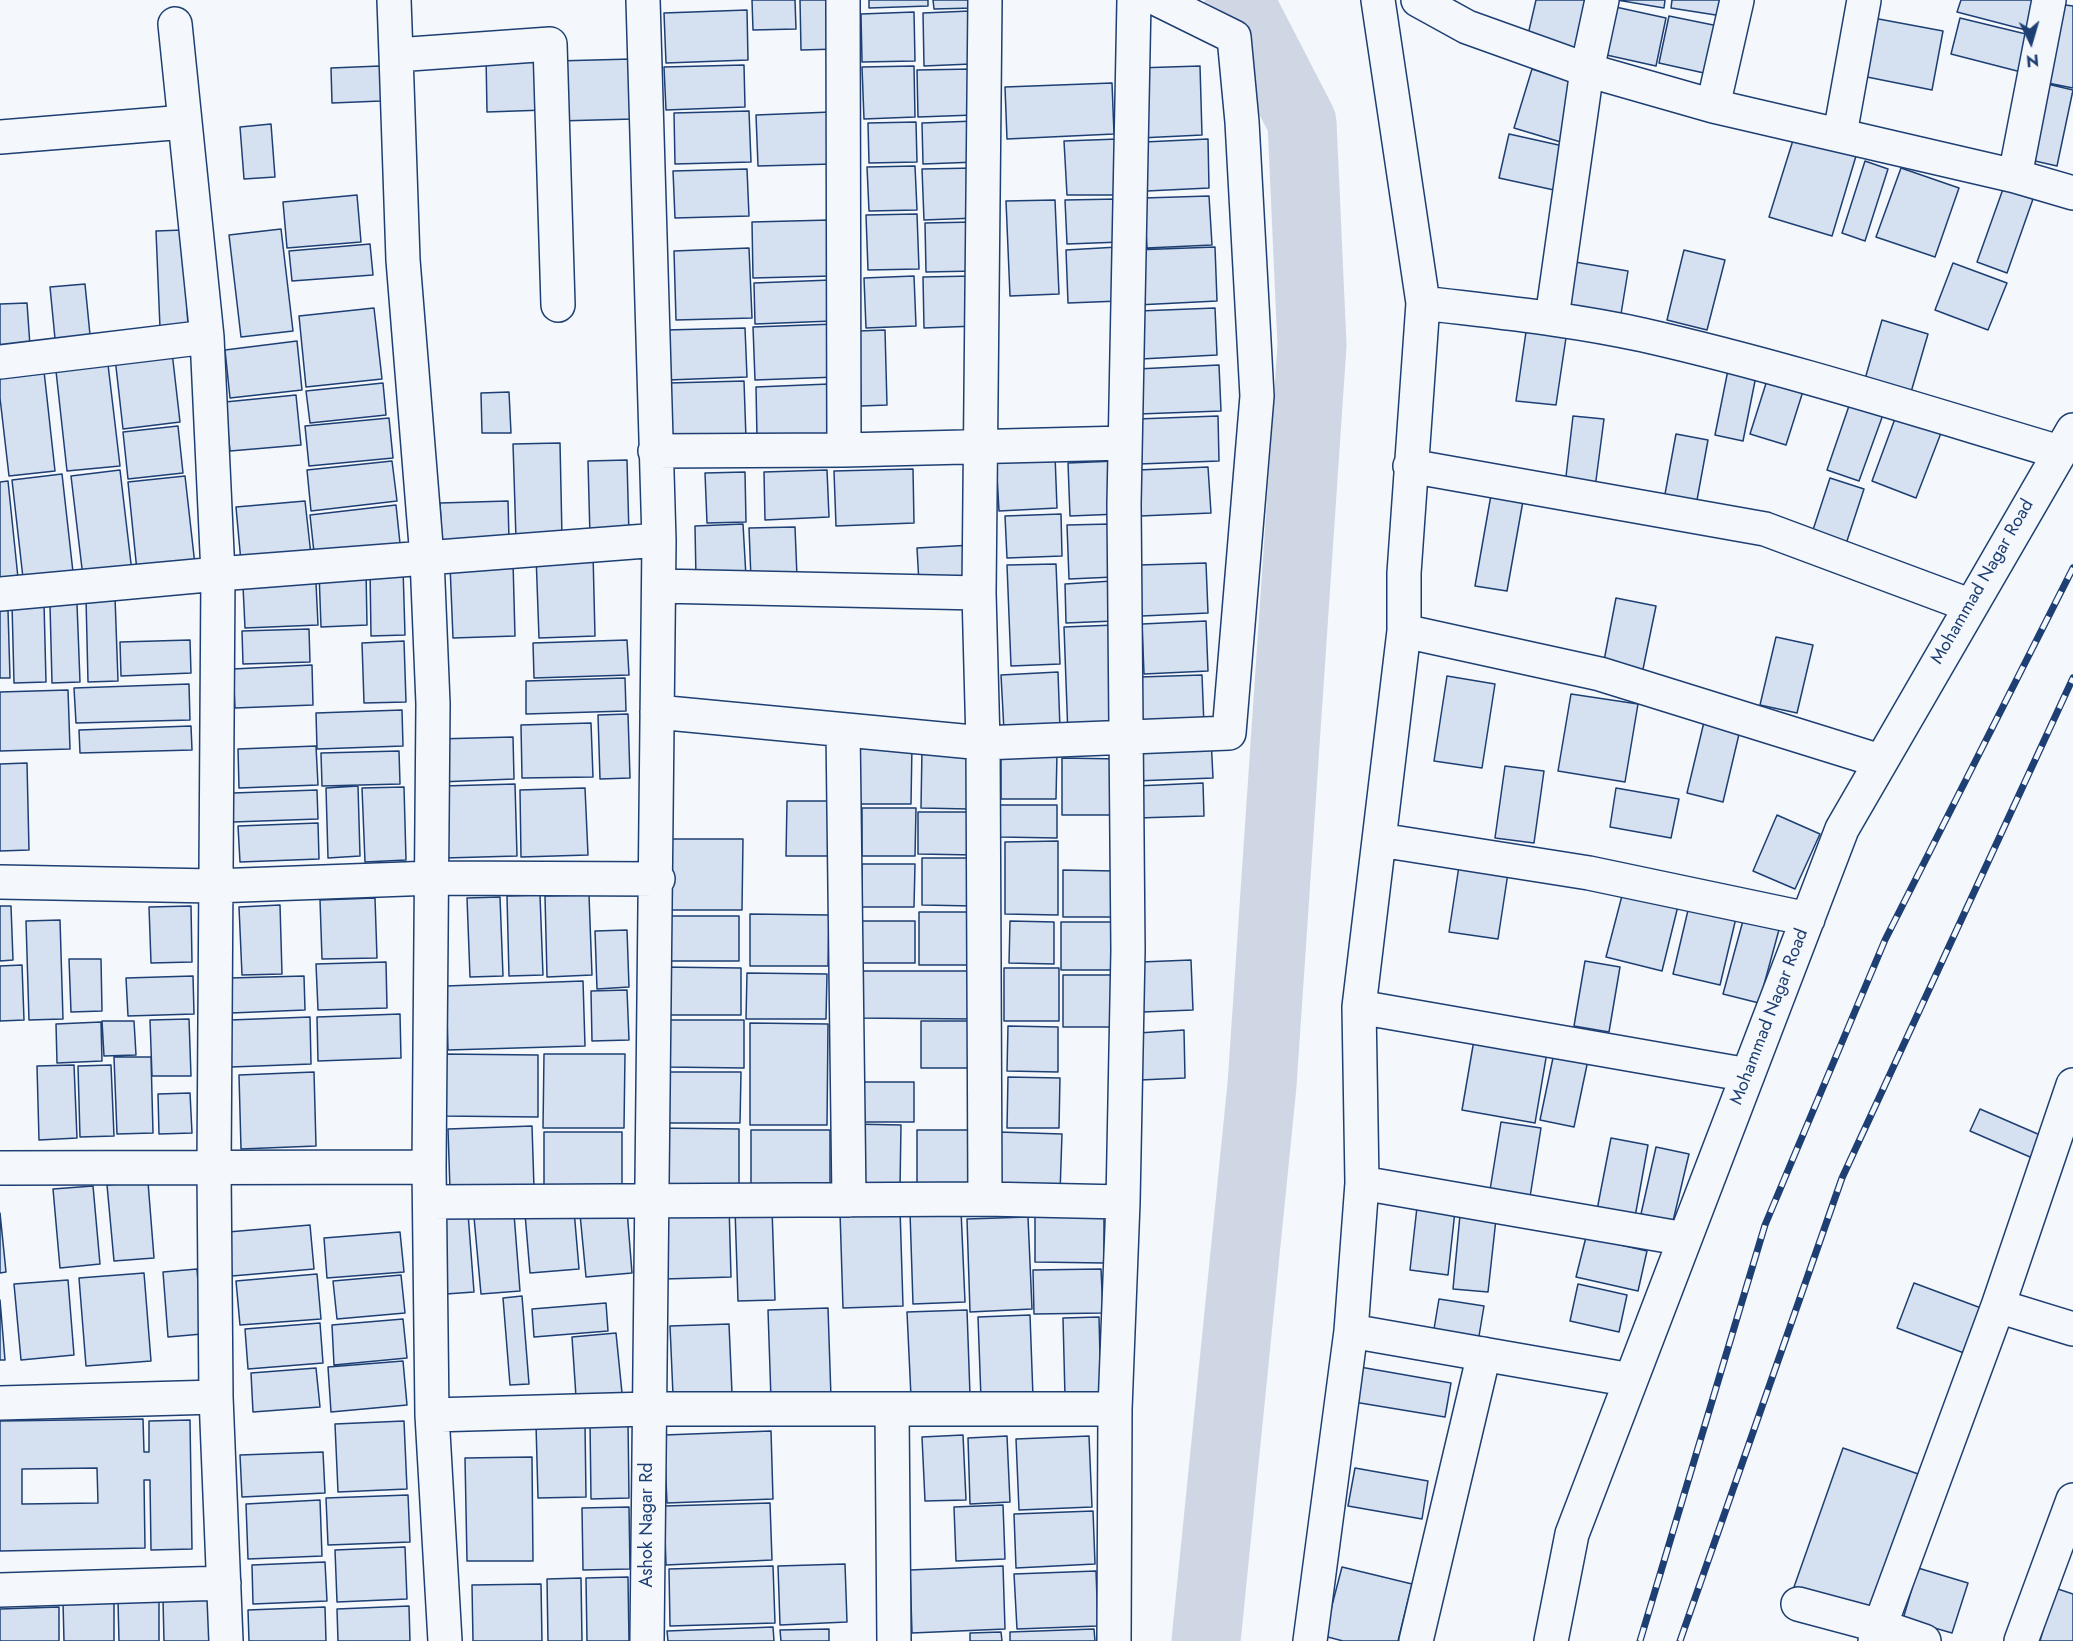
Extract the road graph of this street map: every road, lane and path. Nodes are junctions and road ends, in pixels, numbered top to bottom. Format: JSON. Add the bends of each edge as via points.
{"nodes":[{"id":1,"x":394,"y":0,"type":"edge"},
{"id":2,"x":643,"y":0,"type":"edge"},
{"id":3,"x":843,"y":0,"type":"edge"},
{"id":4,"x":985,"y":0,"type":"edge"},
{"id":5,"x":1134,"y":0,"type":"edge"},
{"id":6,"x":1159,"y":0,"type":"edge"},
{"id":7,"x":1378,"y":0,"type":"edge"},
{"id":8,"x":1418,"y":0,"type":"edge"},
{"id":9,"x":1602,"y":0,"type":"edge"},
{"id":10,"x":1737,"y":0,"type":"edge"},
{"id":11,"x":1864,"y":0,"type":"edge"},
{"id":12,"x":2049,"y":0,"type":"edge"},
{"id":13,"x":1470,"y":14,"type":"edge"},
{"id":14,"x":175,"y":24,"type":"dead end"},
{"id":15,"x":396,"y":56,"type":"junction"},
{"id":16,"x":1587,"y":70,"type":"junction"},
{"id":17,"x":1713,"y":106,"type":"junction"},
{"id":18,"x":185,"y":122,"type":"junction"},
{"id":19,"x":1840,"y":134,"type":"junction"},
{"id":20,"x":0,"y":137,"type":"edge"},
{"id":21,"x":2015,"y":176,"type":"junction"},
{"id":22,"x":2073,"y":193,"type":"edge"},
{"id":23,"x":1423,"y":303,"type":"junction"},
{"id":24,"x":558,"y":305,"type":"dead end"},
{"id":25,"x":1552,"y":318,"type":"junction"},
{"id":26,"x":207,"y":337,"type":"junction"},
{"id":27,"x":0,"y":362,"type":"edge"},
{"id":28,"x":2066,"y":441,"type":"edge"},
{"id":29,"x":1125,"y":443,"type":"junction"},
{"id":30,"x":982,"y":445,"type":"junction"},
{"id":31,"x":844,"y":450,"type":"junction"},
{"id":32,"x":655,"y":451,"type":"junction"},
{"id":33,"x":1410,"y":466,"type":"junction"},
{"id":34,"x":659,"y":540,"type":"junction"},
{"id":35,"x":427,"y":558,"type":"junction"},
{"id":36,"x":218,"y":574,"type":"junction"},
{"id":37,"x":659,"y":586,"type":"junction"},
{"id":38,"x":979,"y":593,"type":"junction"},
{"id":39,"x":0,"y":594,"type":"edge"},
{"id":40,"x":1969,"y":605,"type":"junction"},
{"id":41,"x":1404,"y":631,"type":"junction"},
{"id":42,"x":657,"y":712,"type":"junction"},
{"id":43,"x":843,"y":730,"type":"junction"},
{"id":44,"x":1126,"y":737,"type":"junction"},
{"id":45,"x":983,"y":742,"type":"junction"},
{"id":46,"x":1880,"y":761,"type":"junction"},
{"id":47,"x":1380,"y":840,"type":"junction"},
{"id":48,"x":433,"y":878,"type":"junction"},
{"id":49,"x":658,"y":879,"type":"junction"},
{"id":50,"x":0,"y":882,"type":"edge"},
{"id":51,"x":214,"y":886,"type":"junction"},
{"id":52,"x":1808,"y":919,"type":"junction"},
{"id":53,"x":1359,"y":1007,"type":"junction"},
{"id":54,"x":1748,"y":1075,"type":"junction"},
{"id":55,"x":2073,"y":1085,"type":"edge"},
{"id":56,"x":429,"y":1167,"type":"junction"},
{"id":57,"x":0,"y":1168,"type":"edge"},
{"id":58,"x":214,"y":1169,"type":"junction"},
{"id":59,"x":1362,"y":1183,"type":"junction"},
{"id":60,"x":985,"y":1199,"type":"junction"},
{"id":61,"x":849,"y":1200,"type":"junction"},
{"id":62,"x":650,"y":1201,"type":"junction"},
{"id":63,"x":430,"y":1202,"type":"junction"},
{"id":64,"x":1123,"y":1202,"type":"junction"},
{"id":65,"x":1685,"y":1239,"type":"junction"},
{"id":66,"x":1998,"y":1306,"type":"junction"},
{"id":67,"x":2073,"y":1329,"type":"edge"},
{"id":68,"x":1351,"y":1331,"type":"junction"},
{"id":69,"x":1484,"y":1354,"type":"junction"},
{"id":70,"x":1631,"y":1380,"type":"junction"},
{"id":71,"x":216,"y":1397,"type":"junction"},
{"id":72,"x":0,"y":1402,"type":"edge"},
{"id":73,"x":648,"y":1409,"type":"junction"},
{"id":74,"x":1115,"y":1409,"type":"junction"},
{"id":75,"x":892,"y":1410,"type":"junction"},
{"id":76,"x":432,"y":1415,"type":"junction"},
{"id":77,"x":2073,"y":1500,"type":"edge"},
{"id":78,"x":224,"y":1583,"type":"junction"},
{"id":79,"x":0,"y":1590,"type":"edge"},
{"id":80,"x":1798,"y":1605,"type":"dead end"},
{"id":81,"x":1877,"y":1634,"type":"edge"},
{"id":82,"x":226,"y":1641,"type":"edge"},
{"id":83,"x":445,"y":1641,"type":"edge"},
{"id":84,"x":647,"y":1641,"type":"edge"},
{"id":85,"x":894,"y":1641,"type":"edge"},
{"id":86,"x":1114,"y":1641,"type":"edge"},
{"id":87,"x":1310,"y":1641,"type":"edge"},
{"id":88,"x":1416,"y":1641,"type":"edge"},
{"id":89,"x":1551,"y":1641,"type":"edge"},
{"id":90,"x":1924,"y":1641,"type":"edge"},
{"id":91,"x":2021,"y":1641,"type":"edge"}],
"edges":[{"from":1,"to":15,"type":"street"},
{"from":2,"to":32,"type":"street","name":"Ashok Nagar Rd"},
{"from":3,"to":31,"type":"street"},
{"from":4,"to":30,"type":"street"},
{"from":5,"to":29,"type":"street"},
{"from":6,"to":44,"type":"street","via":[[1234,37],[1257,396],[1229,733]]},
{"from":7,"to":23,"type":"street"},
{"from":8,"to":13,"type":"street"},
{"from":9,"to":16,"type":"street"},
{"from":10,"to":17,"type":"street"},
{"from":11,"to":19,"type":"street"},
{"from":12,"to":21,"type":"street"},
{"from":13,"to":16,"type":"street"},
{"from":14,"to":18,"type":"street"},
{"from":15,"to":24,"type":"street","via":[[550,44]]},
{"from":15,"to":35,"type":"street","via":[[403,260]]},
{"from":16,"to":17,"type":"street"},
{"from":16,"to":25,"type":"street"},
{"from":17,"to":19,"type":"street"},
{"from":18,"to":20,"type":"street"},
{"from":18,"to":26,"type":"street"},
{"from":19,"to":21,"type":"street"},
{"from":21,"to":22,"type":"street"},
{"from":23,"to":25,"type":"street"},
{"from":23,"to":33,"type":"street"},
{"from":25,"to":28,"type":"street","via":[[1644,335]]},
{"from":26,"to":27,"type":"street"},
{"from":26,"to":36,"type":"street"},
{"from":28,"to":40,"type":"street","name":"Mohammad Nagar Road"},
{"from":29,"to":30,"type":"street"},
{"from":29,"to":44,"type":"street"},
{"from":30,"to":31,"type":"street"},
{"from":30,"to":38,"type":"street"},
{"from":31,"to":32,"type":"street"},
{"from":32,"to":34,"type":"street","name":"Ashok Nagar Rd"},
{"from":33,"to":40,"type":"street","via":[[1765,529]]},
{"from":33,"to":41,"type":"street"},
{"from":34,"to":35,"type":"street"},
{"from":34,"to":37,"type":"street","name":"Ashok Nagar Rd"},
{"from":35,"to":36,"type":"street"},
{"from":35,"to":48,"type":"street","via":[[433,704]]},
{"from":36,"to":39,"type":"street"},
{"from":36,"to":51,"type":"street"},
{"from":37,"to":38,"type":"street"},
{"from":37,"to":42,"type":"street","name":"Ashok Nagar Rd"},
{"from":38,"to":45,"type":"street"},
{"from":40,"to":46,"type":"street","name":"Mohammad Nagar Road"},
{"from":41,"to":46,"type":"street","via":[[1600,674]]},
{"from":41,"to":47,"type":"street"},
{"from":42,"to":43,"type":"street"},
{"from":42,"to":49,"type":"street","name":"Ashok Nagar Rd"},
{"from":43,"to":45,"type":"street"},
{"from":43,"to":61,"type":"street"},
{"from":44,"to":45,"type":"street"},
{"from":44,"to":64,"type":"street","via":[[1128,950]]},
{"from":45,"to":60,"type":"street"},
{"from":46,"to":52,"type":"street","name":"Mohammad Nagar Road","via":[[1842,829]]},
{"from":47,"to":52,"type":"street","via":[[1589,873]]},
{"from":47,"to":53,"type":"street"},
{"from":48,"to":49,"type":"street"},
{"from":48,"to":51,"type":"street"},
{"from":48,"to":56,"type":"street"},
{"from":49,"to":62,"type":"street","name":"Ashok Nagar Rd"},
{"from":50,"to":51,"type":"street"},
{"from":51,"to":58,"type":"street"},
{"from":52,"to":54,"type":"street","name":"Mohammad Nagar Road"},
{"from":53,"to":54,"type":"street"},
{"from":53,"to":59,"type":"street"},
{"from":54,"to":65,"type":"street","name":"Mohammad Nagar Road"},
{"from":55,"to":66,"type":"street"},
{"from":56,"to":58,"type":"street"},
{"from":56,"to":63,"type":"street"},
{"from":57,"to":58,"type":"street"},
{"from":58,"to":71,"type":"street"},
{"from":59,"to":65,"type":"street"},
{"from":59,"to":68,"type":"street"},
{"from":60,"to":61,"type":"street"},
{"from":60,"to":64,"type":"street"},
{"from":61,"to":62,"type":"street"},
{"from":62,"to":63,"type":"street"},
{"from":62,"to":73,"type":"street","name":"Ashok Nagar Rd"},
{"from":63,"to":76,"type":"street"},
{"from":64,"to":74,"type":"street"},
{"from":65,"to":70,"type":"street","name":"Mohammad Nagar Road"},
{"from":66,"to":67,"type":"street"},
{"from":66,"to":81,"type":"street"},
{"from":68,"to":69,"type":"street"},
{"from":68,"to":87,"type":"street"},
{"from":69,"to":70,"type":"street"},
{"from":69,"to":88,"type":"street"},
{"from":70,"to":89,"type":"street","name":"Mohammad Nagar Road","via":[[1572,1534]]},
{"from":71,"to":72,"type":"street"},
{"from":71,"to":78,"type":"street"},
{"from":73,"to":75,"type":"street"},
{"from":73,"to":76,"type":"street"},
{"from":73,"to":84,"type":"street","name":"Ashok Nagar Rd"},
{"from":74,"to":75,"type":"street"},
{"from":74,"to":86,"type":"street"},
{"from":75,"to":85,"type":"street"},
{"from":76,"to":83,"type":"street"},
{"from":77,"to":91,"type":"street"},
{"from":78,"to":79,"type":"street"},
{"from":78,"to":82,"type":"street"},
{"from":80,"to":81,"type":"street"},
{"from":81,"to":90,"type":"street"}]}
